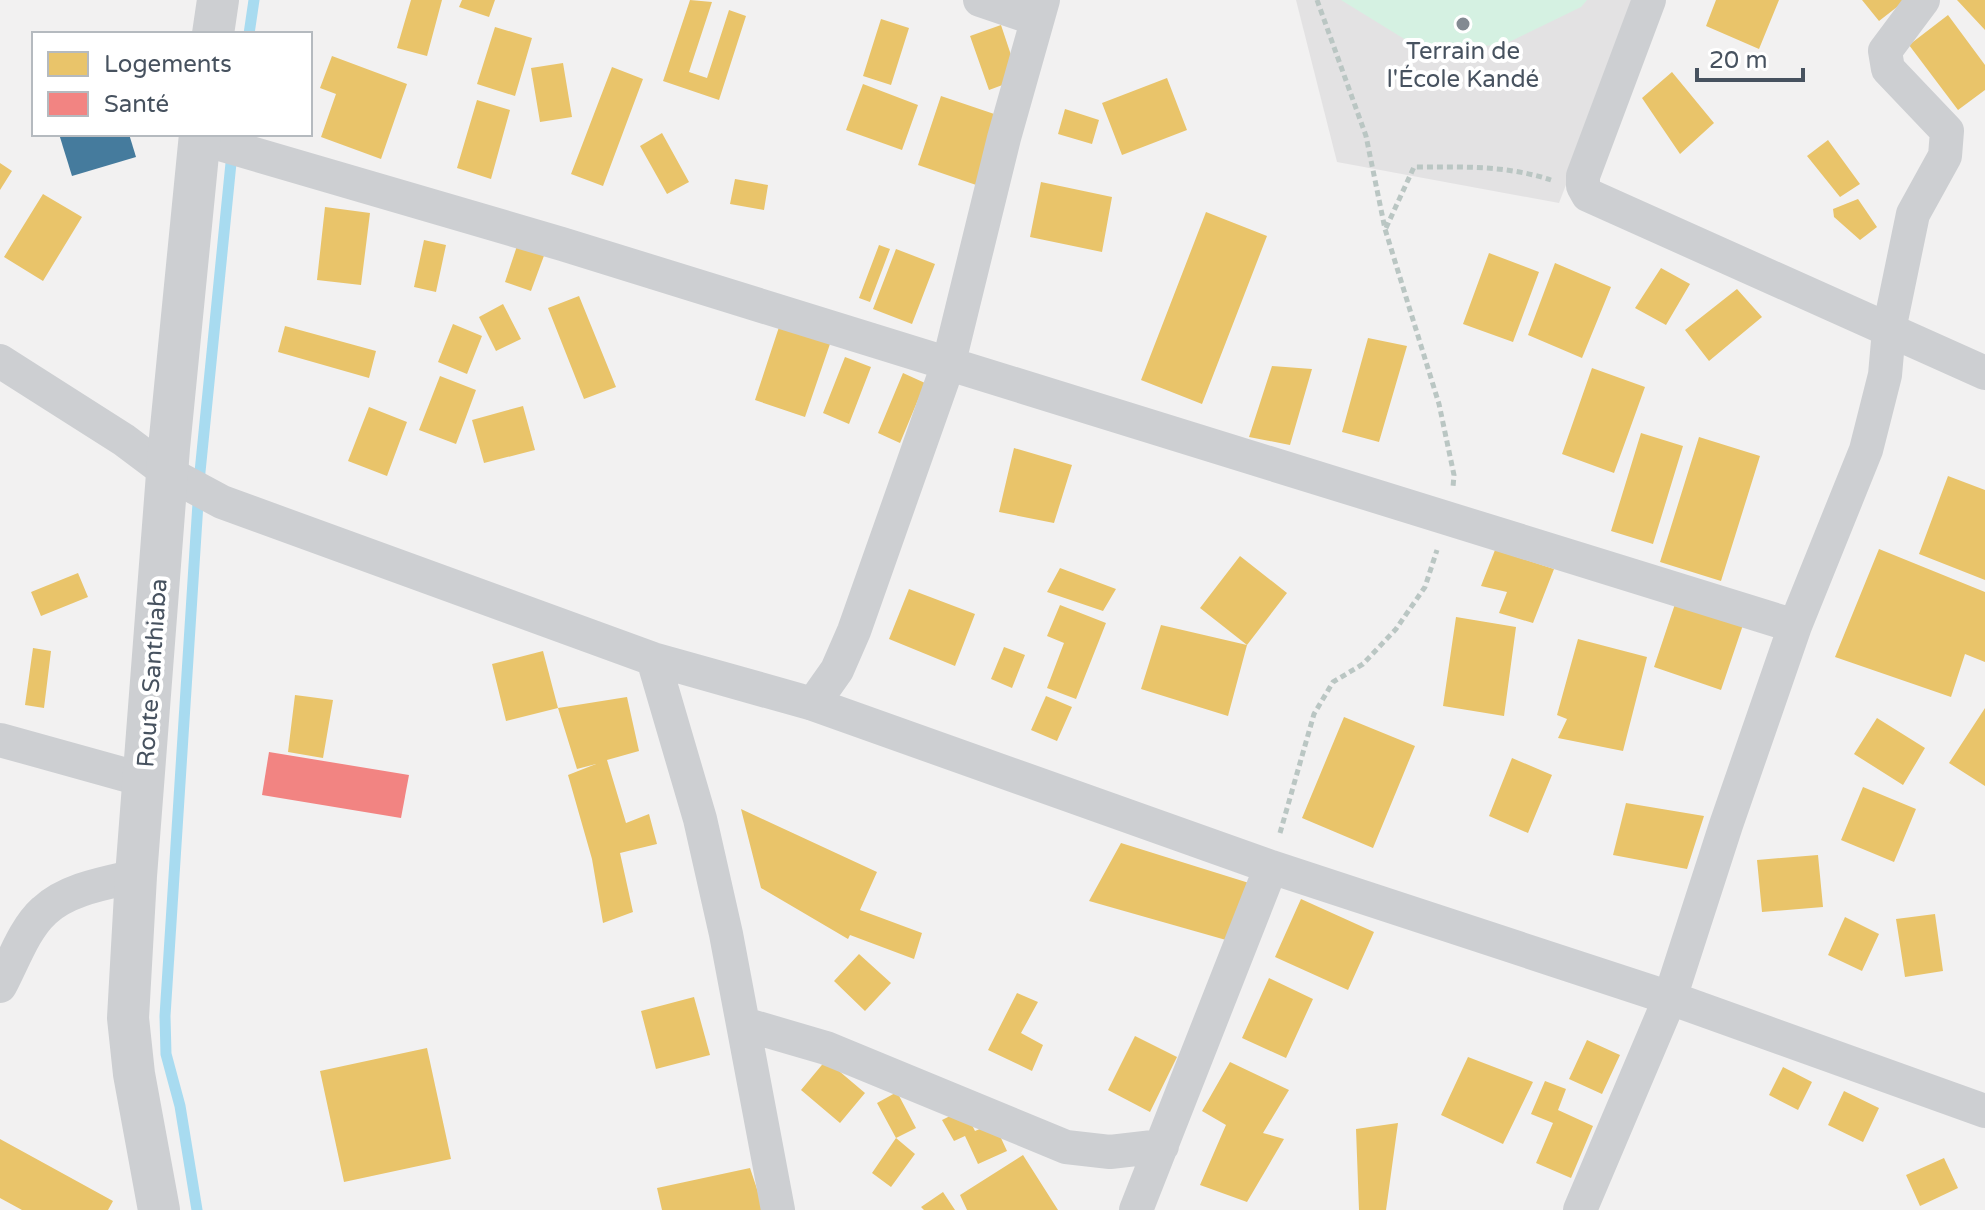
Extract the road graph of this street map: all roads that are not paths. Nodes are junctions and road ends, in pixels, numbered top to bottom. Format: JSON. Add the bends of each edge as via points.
{"nodes":[{"id":1,"x":218,"y":0,"type":"edge"},
{"id":2,"x":980,"y":0,"type":"edge"},
{"id":3,"x":1649,"y":0,"type":"edge"},
{"id":4,"x":1923,"y":0,"type":"edge"},
{"id":5,"x":1039,"y":10,"type":"edge"},
{"id":6,"x":213,"y":32,"type":"edge"},
{"id":7,"x":200,"y":136,"type":"edge"},
{"id":8,"x":1889,"y":330,"type":"junction"},
{"id":9,"x":0,"y":361,"type":"edge"},
{"id":10,"x":949,"y":362,"type":"junction"},
{"id":11,"x":1985,"y":373,"type":"edge"},
{"id":12,"x":168,"y":473,"type":"junction"},
{"id":13,"x":1795,"y":626,"type":"junction"},
{"id":14,"x":653,"y":659,"type":"junction"},
{"id":15,"x":813,"y":704,"type":"junction"},
{"id":16,"x":0,"y":740,"type":"edge"},
{"id":17,"x":144,"y":780,"type":"junction"},
{"id":18,"x":1271,"y":867,"type":"junction"},
{"id":19,"x":136,"y":876,"type":"junction"},
{"id":20,"x":0,"y":986,"type":"edge"},
{"id":21,"x":1670,"y":998,"type":"junction"},
{"id":22,"x":744,"y":1024,"type":"junction"},
{"id":23,"x":1985,"y":1111,"type":"edge"},
{"id":24,"x":1162,"y":1146,"type":"junction"},
{"id":25,"x":159,"y":1210,"type":"edge"},
{"id":26,"x":778,"y":1210,"type":"edge"},
{"id":27,"x":1136,"y":1210,"type":"edge"},
{"id":28,"x":1580,"y":1210,"type":"edge"}],
"edges":[{"from":1,"to":6,"type":"street"},
{"from":2,"to":5,"type":"street"},
{"from":3,"to":8,"type":"street","via":[[1583,176],[1585,191]]},
{"from":4,"to":8,"type":"street","via":[[1885,51],[1888,69],[1947,131],[1945,156],[1913,214]]},
{"from":5,"to":10,"type":"street"},
{"from":7,"to":10,"type":"street"},
{"from":7,"to":12,"type":"street","name":"Route Santhiaba"},
{"from":8,"to":11,"type":"street"},
{"from":8,"to":13,"type":"street","via":[[1885,375],[1866,450]]},
{"from":9,"to":12,"type":"street"},
{"from":10,"to":13,"type":"street"},
{"from":10,"to":15,"type":"street","via":[[854,631],[837,670]]},
{"from":12,"to":14,"type":"street","via":[[222,502]]},
{"from":12,"to":17,"type":"street","name":"Route Santhiaba"},
{"from":13,"to":21,"type":"street"},
{"from":14,"to":15,"type":"street"},
{"from":14,"to":22,"type":"street","via":[[700,819]]},
{"from":15,"to":18,"type":"street"},
{"from":16,"to":17,"type":"street"},
{"from":17,"to":19,"type":"street","name":"Route Santhiaba"},
{"from":18,"to":21,"type":"street"},
{"from":18,"to":24,"type":"street"},
{"from":19,"to":20,"type":"street","via":[[74,893],[41,913]]},
{"from":19,"to":25,"type":"street","name":"Route Santhiaba","via":[[128,1018]]},
{"from":21,"to":23,"type":"street"},
{"from":21,"to":28,"type":"street"},
{"from":22,"to":24,"type":"street","via":[[826,1048],[1066,1147],[1110,1152]]},
{"from":22,"to":26,"type":"street"},
{"from":24,"to":27,"type":"street"}]}
